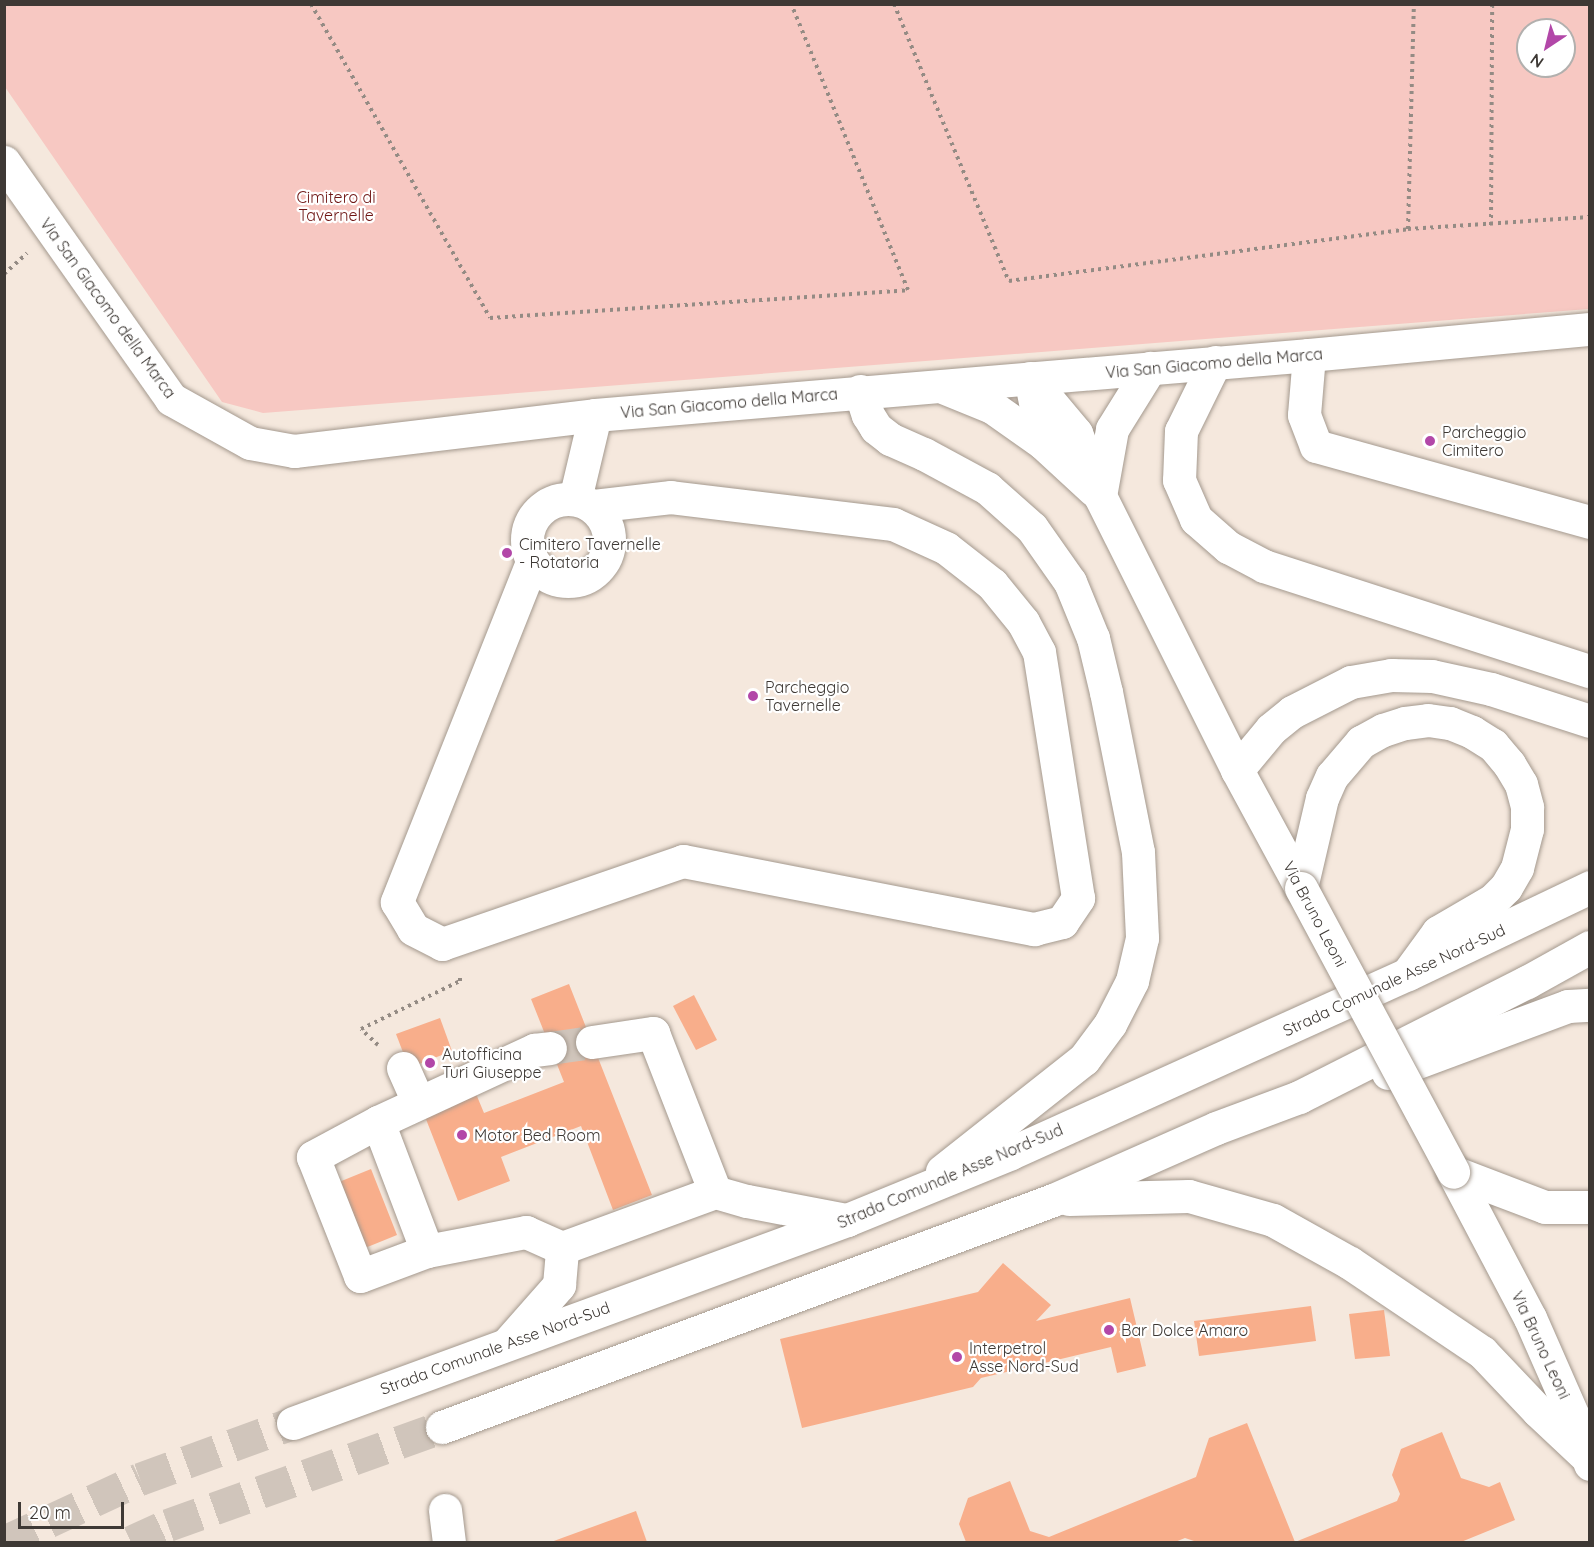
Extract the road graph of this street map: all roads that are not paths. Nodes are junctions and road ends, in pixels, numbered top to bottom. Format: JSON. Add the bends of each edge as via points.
{"nodes":[{"id":1,"x":4,"y":162,"type":"edge"},
{"id":2,"x":1590,"y":328,"type":"edge"},
{"id":3,"x":1309,"y":355,"type":"junction"},
{"id":4,"x":1215,"y":363,"type":"junction"},
{"id":5,"x":1150,"y":368,"type":"junction"},
{"id":6,"x":1030,"y":378,"type":"junction"},
{"id":7,"x":938,"y":385,"type":"junction"},
{"id":8,"x":860,"y":391,"type":"junction"},
{"id":9,"x":595,"y":415,"type":"junction"},
{"id":10,"x":1043,"y":443,"type":"junction"},
{"id":11,"x":1100,"y":496,"type":"junction"},
{"id":12,"x":583,"y":502,"type":"junction"},
{"id":13,"x":1590,"y":522,"type":"edge"},
{"id":14,"x":532,"y":562,"type":"junction"},
{"id":15,"x":1590,"y":671,"type":"edge"},
{"id":16,"x":1590,"y":722,"type":"edge"},
{"id":17,"x":1238,"y":770,"type":"junction"},
{"id":18,"x":1590,"y":887,"type":"edge"},
{"id":19,"x":1301,"y":888,"type":"junction"},
{"id":20,"x":1590,"y":947,"type":"edge"},
{"id":21,"x":1408,"y":974,"type":"junction"},
{"id":22,"x":1590,"y":1005,"type":"edge"},
{"id":23,"x":592,"y":1042,"type":"tunnel mouth"},
{"id":24,"x":550,"y":1048,"type":"tunnel mouth"},
{"id":25,"x":403,"y":1068,"type":"road end"},
{"id":26,"x":1299,"y":1097,"type":"junction"},
{"id":27,"x":418,"y":1102,"type":"junction"},
{"id":28,"x":378,"y":1122,"type":"junction"},
{"id":29,"x":1453,"y":1172,"type":"junction"},
{"id":30,"x":917,"y":1191,"type":"junction"},
{"id":31,"x":715,"y":1192,"type":"junction"},
{"id":32,"x":1053,"y":1200,"type":"junction"},
{"id":33,"x":1590,"y":1207,"type":"edge"},
{"id":34,"x":847,"y":1220,"type":"junction"},
{"id":35,"x":562,"y":1248,"type":"junction"},
{"id":36,"x":427,"y":1251,"type":"junction"},
{"id":37,"x":507,"y":1344,"type":"junction"},
{"id":38,"x":292,"y":1423,"type":"tunnel mouth"},
{"id":39,"x":442,"y":1427,"type":"tunnel mouth"},
{"id":40,"x":1589,"y":1461,"type":"edge"},
{"id":41,"x":445,"y":1510,"type":"dead end"},
{"id":42,"x":449,"y":1542,"type":"edge"}],
"edges":[{"from":1,"to":9,"type":"main road","name":"Via San Giacomo della Marca","via":[[171,399],[250,443],[294,452]]},
{"from":2,"to":3,"type":"main road","name":"Via San Giacomo della Marca"},
{"from":3,"to":4,"type":"main road","name":"Via San Giacomo della Marca"},
{"from":3,"to":13,"type":"main road","via":[[1304,415],[1316,446]]},
{"from":4,"to":5,"type":"main road","name":"Via San Giacomo della Marca"},
{"from":4,"to":15,"type":"main road","via":[[1181,431],[1179,480],[1196,519],[1228,547],[1264,566]]},
{"from":5,"to":6,"type":"main road","name":"Via San Giacomo della Marca"},
{"from":5,"to":11,"type":"main road","via":[[1112,429]]},
{"from":6,"to":7,"type":"main road","name":"Via San Giacomo della Marca"},
{"from":6,"to":10,"type":"main road"},
{"from":6,"to":11,"type":"main road","name":"Via Bruno Leoni","via":[[1076,433]]},
{"from":7,"to":8,"type":"main road","name":"Via San Giacomo della Marca"},
{"from":7,"to":10,"type":"main road","name":"Via Bruno Leoni","via":[[992,407]]},
{"from":8,"to":9,"type":"main road","name":"Via San Giacomo della Marca"},
{"from":8,"to":30,"type":"main road","via":[[876,428],[890,440],[987,488],[1032,528],[1070,582],[1101,670],[1138,852],[1142,938],[1132,981],[1110,1024],[1084,1059]]},
{"from":9,"to":12,"type":"main road"},
{"from":10,"to":11,"type":"main road","name":"Via Bruno Leoni"},
{"from":11,"to":17,"type":"main road","name":"Via Bruno Leoni"},
{"from":12,"to":14,"type":"main road","via":[[560,499],[544,505],[533,516],[527,531]]},
{"from":12,"to":14,"type":"main road","via":[[604,519],[609,533],[608,553],[602,564],[575,581],[544,574]]},
{"from":12,"to":14,"type":"main road","via":[[671,497],[893,524],[946,548],[992,584],[1023,622],[1039,652],[1078,898],[1062,922],[1034,929],[683,861],[442,944],[413,928],[397,902]]},
{"from":16,"to":17,"type":"main road","via":[[1491,689],[1432,676],[1381,676],[1351,682],[1292,712],[1271,729]]},
{"from":17,"to":19,"type":"main road","name":"Via Bruno Leoni"},
{"from":18,"to":21,"type":"main road","name":"Strada Comunale Asse Nord-Sud"},
{"from":19,"to":21,"type":"main road","via":[[1322,798],[1332,776],[1361,742],[1383,730],[1428,720],[1450,723],[1493,746],[1521,784],[1527,807],[1527,829],[1517,868],[1506,888],[1438,932]]},
{"from":19,"to":29,"type":"main road","name":"Via Bruno Leoni","bridge":true},
{"from":20,"to":26,"type":"main road"},
{"from":21,"to":30,"type":"main road","name":"Strada Comunale Asse Nord-Sud","via":[[1011,1153]]},
{"from":22,"to":26,"type":"main road","via":[[1568,1006],[1392,1071]]},
{"from":23,"to":31,"type":"main road","via":[[653,1034]]},
{"from":24,"to":27,"type":"main road","via":[[534,1050]]},
{"from":25,"to":27,"type":"main road"},
{"from":26,"to":32,"type":"main road","via":[[1216,1128]]},
{"from":27,"to":28,"type":"main road"},
{"from":28,"to":36,"type":"main road"},
{"from":28,"to":36,"type":"main road","via":[[313,1157],[360,1276]]},
{"from":29,"to":33,"type":"main road","via":[[1545,1207]]},
{"from":29,"to":40,"type":"main road","name":"Via Bruno Leoni","via":[[1530,1318],[1574,1416]]},
{"from":30,"to":34,"type":"main road","name":"Strada Comunale Asse Nord-Sud"},
{"from":31,"to":34,"type":"main road"},
{"from":31,"to":35,"type":"main road"},
{"from":32,"to":39,"type":"main road"},
{"from":32,"to":40,"type":"main road","via":[[1189,1196],[1273,1220],[1350,1263],[1482,1352]]},
{"from":34,"to":37,"type":"main road","name":"Strada Comunale Asse Nord-Sud"},
{"from":35,"to":36,"type":"main road","via":[[526,1232]]},
{"from":35,"to":37,"type":"main road","via":[[559,1286]]},
{"from":37,"to":38,"type":"main road","name":"Strada Comunale Asse Nord-Sud"},
{"from":41,"to":42,"type":"main road"}]}
